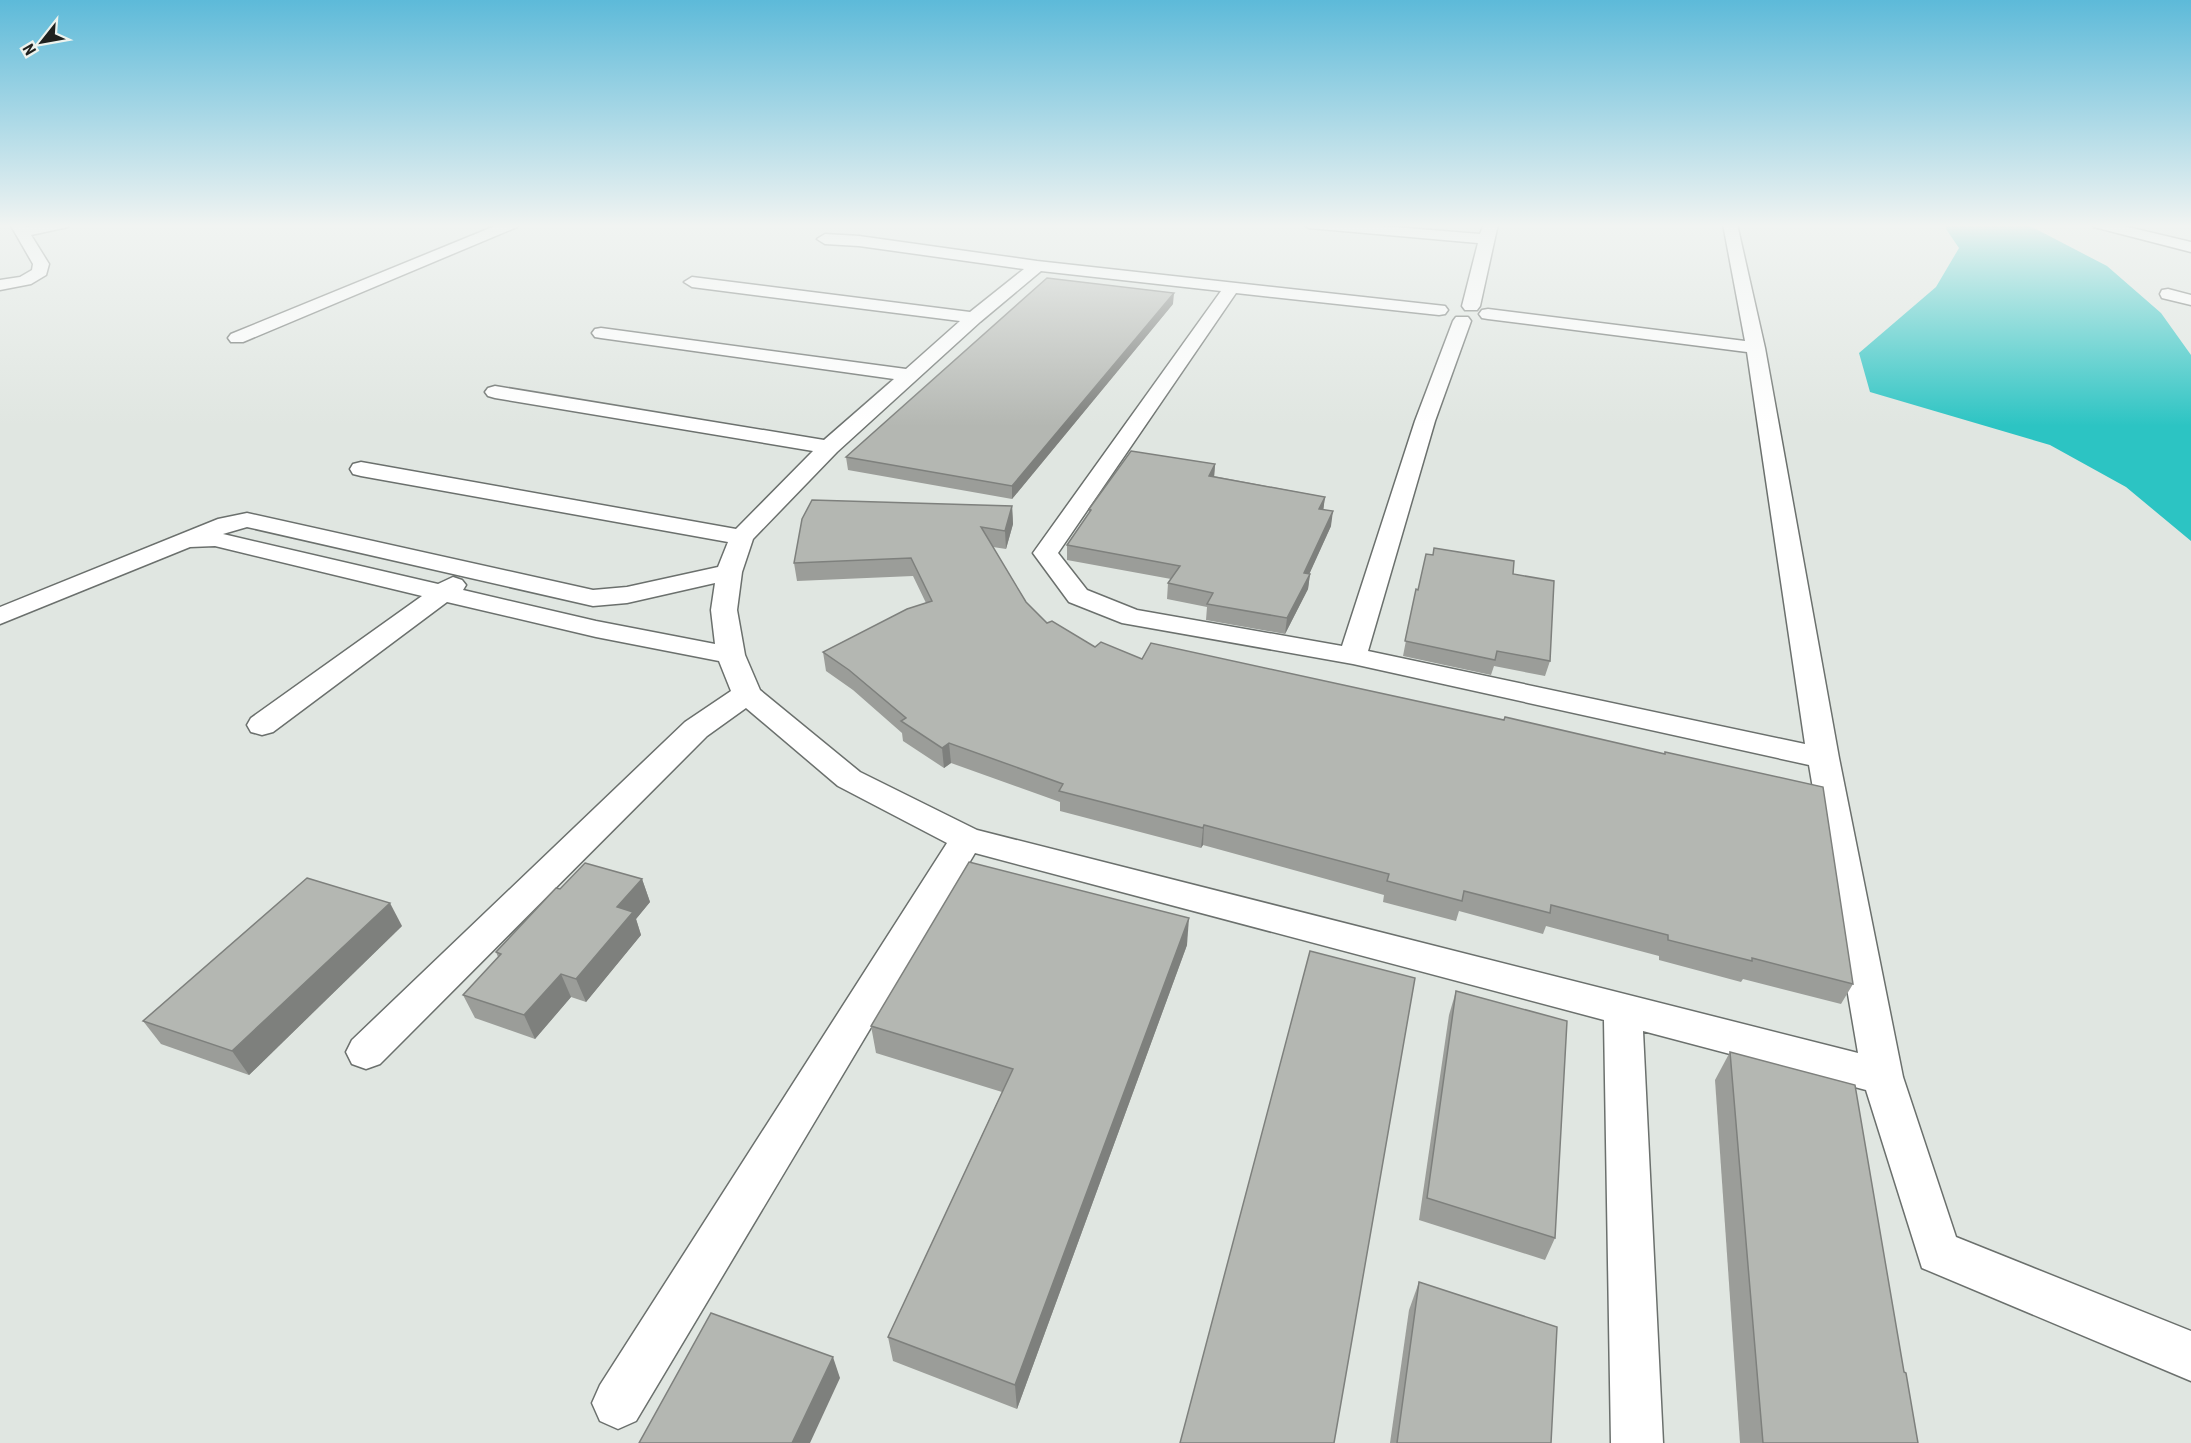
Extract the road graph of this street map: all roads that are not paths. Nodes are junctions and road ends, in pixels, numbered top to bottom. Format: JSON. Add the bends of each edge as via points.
{"nodes":[{"id":1,"x":350,"y":291,"type":"edge"},
{"id":2,"x":765,"y":291,"type":"edge"},
{"id":3,"x":1006,"y":291,"type":"edge"},
{"id":4,"x":1229,"y":291,"type":"edge"},
{"id":5,"x":1271,"y":291,"type":"edge"},
{"id":6,"x":1473,"y":291,"type":"edge"},
{"id":7,"x":1744,"y":291,"type":"edge"},
{"id":8,"x":2168,"y":294,"type":"dead end"},
{"id":9,"x":2191,"y":300,"type":"edge"},
{"id":10,"x":1467,"y":313,"type":"junction"},
{"id":11,"x":974,"y":318,"type":"junction"},
{"id":12,"x":601,"y":333,"type":"dead end"},
{"id":13,"x":237,"y":338,"type":"dead end"},
{"id":14,"x":1756,"y":348,"type":"junction"},
{"id":15,"x":911,"y":375,"type":"junction"},
{"id":16,"x":495,"y":392,"type":"dead end"},
{"id":17,"x":829,"y":447,"type":"junction"},
{"id":18,"x":361,"y":470,"type":"dead end"},
{"id":19,"x":320,"y":537,"type":"junction"},
{"id":20,"x":742,"y":537,"type":"junction"},
{"id":21,"x":179,"y":543,"type":"junction"},
{"id":22,"x":290,"y":557,"type":"junction"},
{"id":23,"x":471,"y":572,"type":"junction"},
{"id":24,"x":729,"y":572,"type":"junction"},
{"id":25,"x":443,"y":592,"type":"junction"},
{"id":26,"x":0,"y":616,"type":"edge"},
{"id":27,"x":731,"y":655,"type":"junction"},
{"id":28,"x":1353,"y":656,"type":"junction"},
{"id":29,"x":747,"y":694,"type":"junction"},
{"id":30,"x":262,"y":725,"type":"dead end"},
{"id":31,"x":1823,"y":758,"type":"junction"},
{"id":32,"x":967,"y":838,"type":"junction"},
{"id":33,"x":1623,"y":1009,"type":"junction"},
{"id":34,"x":366,"y":1052,"type":"dead end"},
{"id":35,"x":1883,"y":1077,"type":"junction"},
{"id":36,"x":2191,"y":1356,"type":"edge"},
{"id":37,"x":618,"y":1403,"type":"dead end"},
{"id":38,"x":1637,"y":1443,"type":"edge"}],
"edges":[{"from":1,"to":13,"type":"street"},
{"from":2,"to":11,"type":"street"},
{"from":3,"to":11,"type":"street"},
{"from":4,"to":28,"type":"street","via":[[1045,554],[1078,596],[1131,617]]},
{"from":5,"to":10,"type":"street","via":[[1439,310],[1455,304]]},
{"from":6,"to":10,"type":"street"},
{"from":7,"to":14,"type":"street"},
{"from":8,"to":9,"type":"street"},
{"from":10,"to":14,"type":"street","via":[[1481,320],[1488,314]]},
{"from":10,"to":28,"type":"street","via":[[1425,421]]},
{"from":11,"to":15,"type":"street"},
{"from":12,"to":15,"type":"street"},
{"from":14,"to":31,"type":"street"},
{"from":15,"to":17,"type":"street"},
{"from":16,"to":17,"type":"street"},
{"from":17,"to":20,"type":"street"},
{"from":18,"to":20,"type":"street"},
{"from":19,"to":21,"type":"street","via":[[247,520]]},
{"from":19,"to":22,"type":"street"},
{"from":19,"to":23,"type":"street"},
{"from":20,"to":24,"type":"street"},
{"from":21,"to":22,"type":"street","via":[[215,539]]},
{"from":21,"to":26,"type":"street"},
{"from":22,"to":25,"type":"street"},
{"from":23,"to":24,"type":"street","via":[[593,598],[627,595]]},
{"from":23,"to":25,"type":"street"},
{"from":24,"to":27,"type":"street","via":[[724,610]]},
{"from":25,"to":27,"type":"street","via":[[596,629]]},
{"from":25,"to":30,"type":"street"},
{"from":27,"to":29,"type":"street"},
{"from":28,"to":31,"type":"street"},
{"from":29,"to":32,"type":"street","via":[[849,779]]},
{"from":29,"to":34,"type":"street","via":[[696,729]]},
{"from":31,"to":35,"type":"street"},
{"from":32,"to":33,"type":"street"},
{"from":32,"to":37,"type":"street"},
{"from":33,"to":35,"type":"street"},
{"from":33,"to":38,"type":"street"},
{"from":35,"to":36,"type":"street","via":[[1938,1252]]}]}
